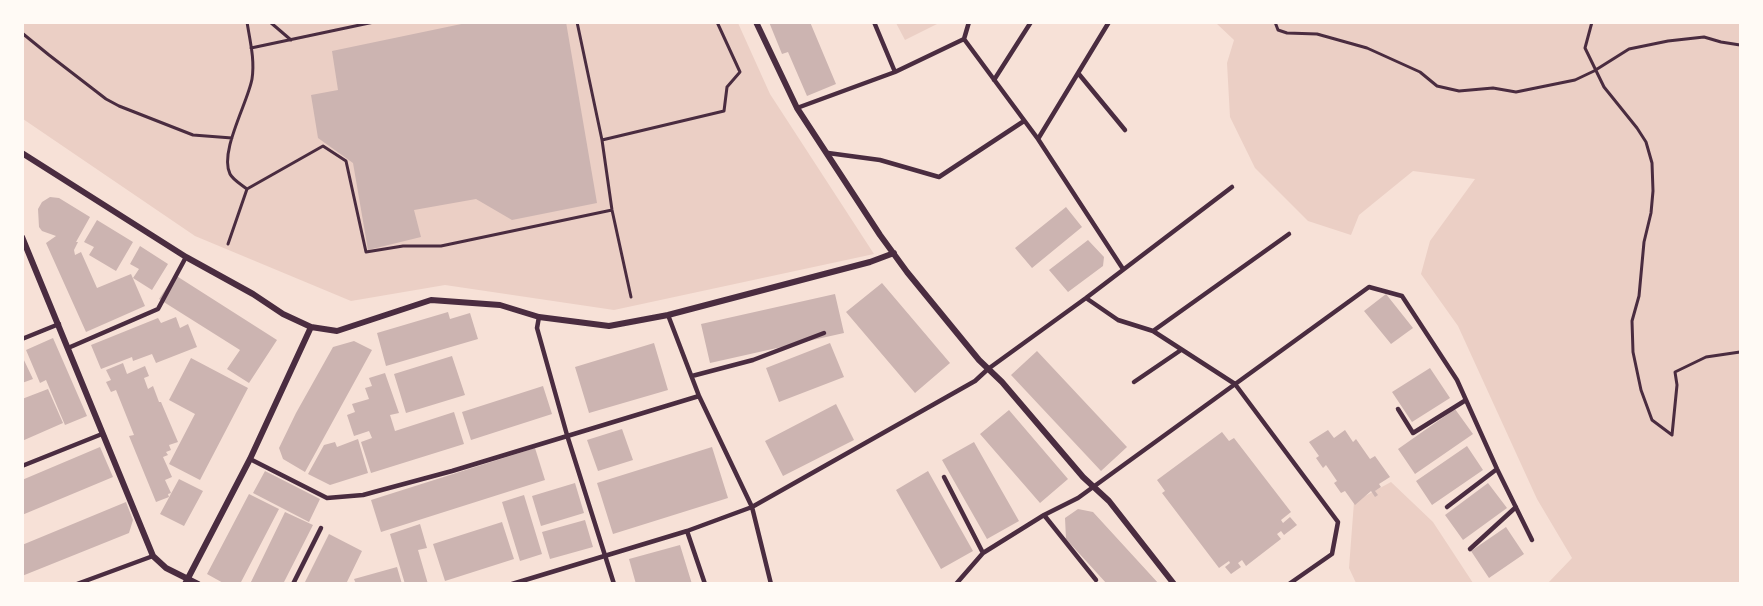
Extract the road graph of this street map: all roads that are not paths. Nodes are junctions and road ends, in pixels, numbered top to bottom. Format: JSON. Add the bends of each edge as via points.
{"nodes":[{"id":1,"x":756,"y":22,"type":"edge"},
{"id":2,"x":874,"y":22,"type":"edge"},
{"id":3,"x":969,"y":22,"type":"edge"},
{"id":4,"x":1031,"y":22,"type":"edge"},
{"id":5,"x":1109,"y":22,"type":"edge"},
{"id":6,"x":964,"y":39,"type":"junction"},
{"id":7,"x":895,"y":72,"type":"junction"},
{"id":8,"x":1078,"y":73,"type":"junction"},
{"id":9,"x":994,"y":80,"type":"junction"},
{"id":10,"x":797,"y":108,"type":"junction"},
{"id":11,"x":1024,"y":121,"type":"junction"},
{"id":12,"x":1125,"y":130,"type":"dead end"},
{"id":13,"x":1038,"y":139,"type":"junction"},
{"id":14,"x":22,"y":153,"type":"edge"},
{"id":15,"x":828,"y":153,"type":"junction"},
{"id":16,"x":1232,"y":187,"type":"dead end"},
{"id":17,"x":1289,"y":234,"type":"dead end"},
{"id":18,"x":22,"y":237,"type":"edge"},
{"id":19,"x":894,"y":253,"type":"junction"},
{"id":20,"x":186,"y":257,"type":"junction"},
{"id":21,"x":1123,"y":268,"type":"junction"},
{"id":22,"x":1086,"y":298,"type":"junction"},
{"id":23,"x":668,"y":315,"type":"junction"},
{"id":24,"x":539,"y":317,"type":"junction"},
{"id":25,"x":59,"y":324,"type":"junction"},
{"id":26,"x":311,"y":327,"type":"junction"},
{"id":27,"x":1153,"y":331,"type":"junction"},
{"id":28,"x":824,"y":333,"type":"dead end"},
{"id":29,"x":22,"y":339,"type":"edge"},
{"id":30,"x":68,"y":348,"type":"junction"},
{"id":31,"x":1181,"y":350,"type":"junction"},
{"id":32,"x":988,"y":369,"type":"junction"},
{"id":33,"x":692,"y":376,"type":"junction"},
{"id":34,"x":1134,"y":382,"type":"dead end"},
{"id":35,"x":1235,"y":384,"type":"junction"},
{"id":36,"x":699,"y":396,"type":"junction"},
{"id":37,"x":1466,"y":400,"type":"junction"},
{"id":38,"x":1398,"y":409,"type":"dead end"},
{"id":39,"x":102,"y":434,"type":"junction"},
{"id":40,"x":567,"y":435,"type":"junction"},
{"id":41,"x":250,"y":459,"type":"junction"},
{"id":42,"x":22,"y":466,"type":"edge"},
{"id":43,"x":1497,"y":469,"type":"junction"},
{"id":44,"x":944,"y":477,"type":"dead end"},
{"id":45,"x":1095,"y":487,"type":"junction"},
{"id":46,"x":752,"y":507,"type":"junction"},
{"id":47,"x":1447,"y":507,"type":"dead end"},
{"id":48,"x":1516,"y":507,"type":"junction"},
{"id":49,"x":1044,"y":515,"type":"junction"},
{"id":50,"x":321,"y":528,"type":"dead end"},
{"id":51,"x":687,"y":531,"type":"junction"},
{"id":52,"x":1532,"y":540,"type":"dead end"},
{"id":53,"x":1470,"y":549,"type":"dead end"},
{"id":54,"x":983,"y":553,"type":"junction"},
{"id":55,"x":605,"y":555,"type":"junction"},
{"id":56,"x":153,"y":556,"type":"junction"},
{"id":57,"x":538,"y":576,"type":"junction"},
{"id":58,"x":1096,"y":580,"type":"dead end"},
{"id":59,"x":186,"y":581,"type":"edge"},
{"id":60,"x":78,"y":584,"type":"edge"},
{"id":61,"x":198,"y":584,"type":"edge"},
{"id":62,"x":293,"y":584,"type":"edge"},
{"id":63,"x":512,"y":584,"type":"edge"},
{"id":64,"x":541,"y":584,"type":"edge"},
{"id":65,"x":614,"y":584,"type":"edge"},
{"id":66,"x":705,"y":584,"type":"edge"},
{"id":67,"x":771,"y":584,"type":"edge"},
{"id":68,"x":956,"y":584,"type":"edge"},
{"id":69,"x":1174,"y":584,"type":"edge"},
{"id":70,"x":1289,"y":584,"type":"edge"}],
"edges":[{"from":1,"to":10,"type":"street"},
{"from":2,"to":7,"type":"lane"},
{"from":3,"to":6,"type":"lane"},
{"from":4,"to":9,"type":"lane"},
{"from":5,"to":8,"type":"lane"},
{"from":6,"to":7,"type":"lane"},
{"from":6,"to":9,"type":"lane"},
{"from":7,"to":10,"type":"lane"},
{"from":8,"to":12,"type":"lane"},
{"from":8,"to":13,"type":"lane"},
{"from":9,"to":11,"type":"lane"},
{"from":10,"to":15,"type":"street"},
{"from":11,"to":13,"type":"lane"},
{"from":11,"to":15,"type":"lane","via":[[939,177],[880,160]]},
{"from":13,"to":21,"type":"lane"},
{"from":14,"to":20,"type":"street"},
{"from":15,"to":19,"type":"street"},
{"from":16,"to":21,"type":"lane"},
{"from":17,"to":27,"type":"lane"},
{"from":18,"to":25,"type":"street"},
{"from":19,"to":23,"type":"street"},
{"from":19,"to":32,"type":"street"},
{"from":20,"to":26,"type":"street"},
{"from":20,"to":30,"type":"lane","via":[[158,309]]},
{"from":21,"to":22,"type":"lane"},
{"from":22,"to":27,"type":"lane","via":[[1118,320]]},
{"from":22,"to":32,"type":"lane"},
{"from":23,"to":24,"type":"street","via":[[609,326]]},
{"from":23,"to":33,"type":"lane"},
{"from":24,"to":26,"type":"street","via":[[500,305],[431,300],[337,331]]},
{"from":24,"to":40,"type":"lane","via":[[537,328]]},
{"from":25,"to":29,"type":"lane"},
{"from":25,"to":30,"type":"street"},
{"from":26,"to":41,"type":"street"},
{"from":27,"to":31,"type":"lane"},
{"from":28,"to":33,"type":"lane","via":[[753,360]]},
{"from":30,"to":39,"type":"street"},
{"from":31,"to":34,"type":"lane"},
{"from":31,"to":35,"type":"lane"},
{"from":32,"to":45,"type":"street"},
{"from":32,"to":46,"type":"lane","via":[[975,381]]},
{"from":33,"to":36,"type":"lane"},
{"from":35,"to":37,"type":"lane","via":[[1369,287],[1402,296]]},
{"from":35,"to":45,"type":"lane"},
{"from":35,"to":70,"type":"lane","via":[[1338,522],[1332,554]]},
{"from":36,"to":40,"type":"lane"},
{"from":36,"to":46,"type":"lane"},
{"from":37,"to":38,"type":"lane","via":[[1413,433]]},
{"from":37,"to":43,"type":"lane"},
{"from":39,"to":42,"type":"lane"},
{"from":39,"to":56,"type":"street"},
{"from":40,"to":41,"type":"lane","via":[[363,495],[327,498]]},
{"from":40,"to":55,"type":"lane"},
{"from":41,"to":59,"type":"street"},
{"from":43,"to":47,"type":"lane"},
{"from":43,"to":48,"type":"lane"},
{"from":44,"to":54,"type":"lane"},
{"from":45,"to":49,"type":"lane"},
{"from":45,"to":69,"type":"street"},
{"from":46,"to":51,"type":"lane"},
{"from":46,"to":67,"type":"lane"},
{"from":48,"to":52,"type":"lane"},
{"from":48,"to":53,"type":"lane"},
{"from":49,"to":54,"type":"lane"},
{"from":49,"to":58,"type":"lane"},
{"from":50,"to":62,"type":"lane"},
{"from":51,"to":55,"type":"lane"},
{"from":51,"to":66,"type":"lane"},
{"from":54,"to":68,"type":"lane"},
{"from":55,"to":57,"type":"lane"},
{"from":55,"to":65,"type":"lane"},
{"from":56,"to":59,"type":"street"},
{"from":56,"to":60,"type":"lane"},
{"from":57,"to":63,"type":"lane"},
{"from":57,"to":64,"type":"lane"},
{"from":59,"to":61,"type":"street"}]}
